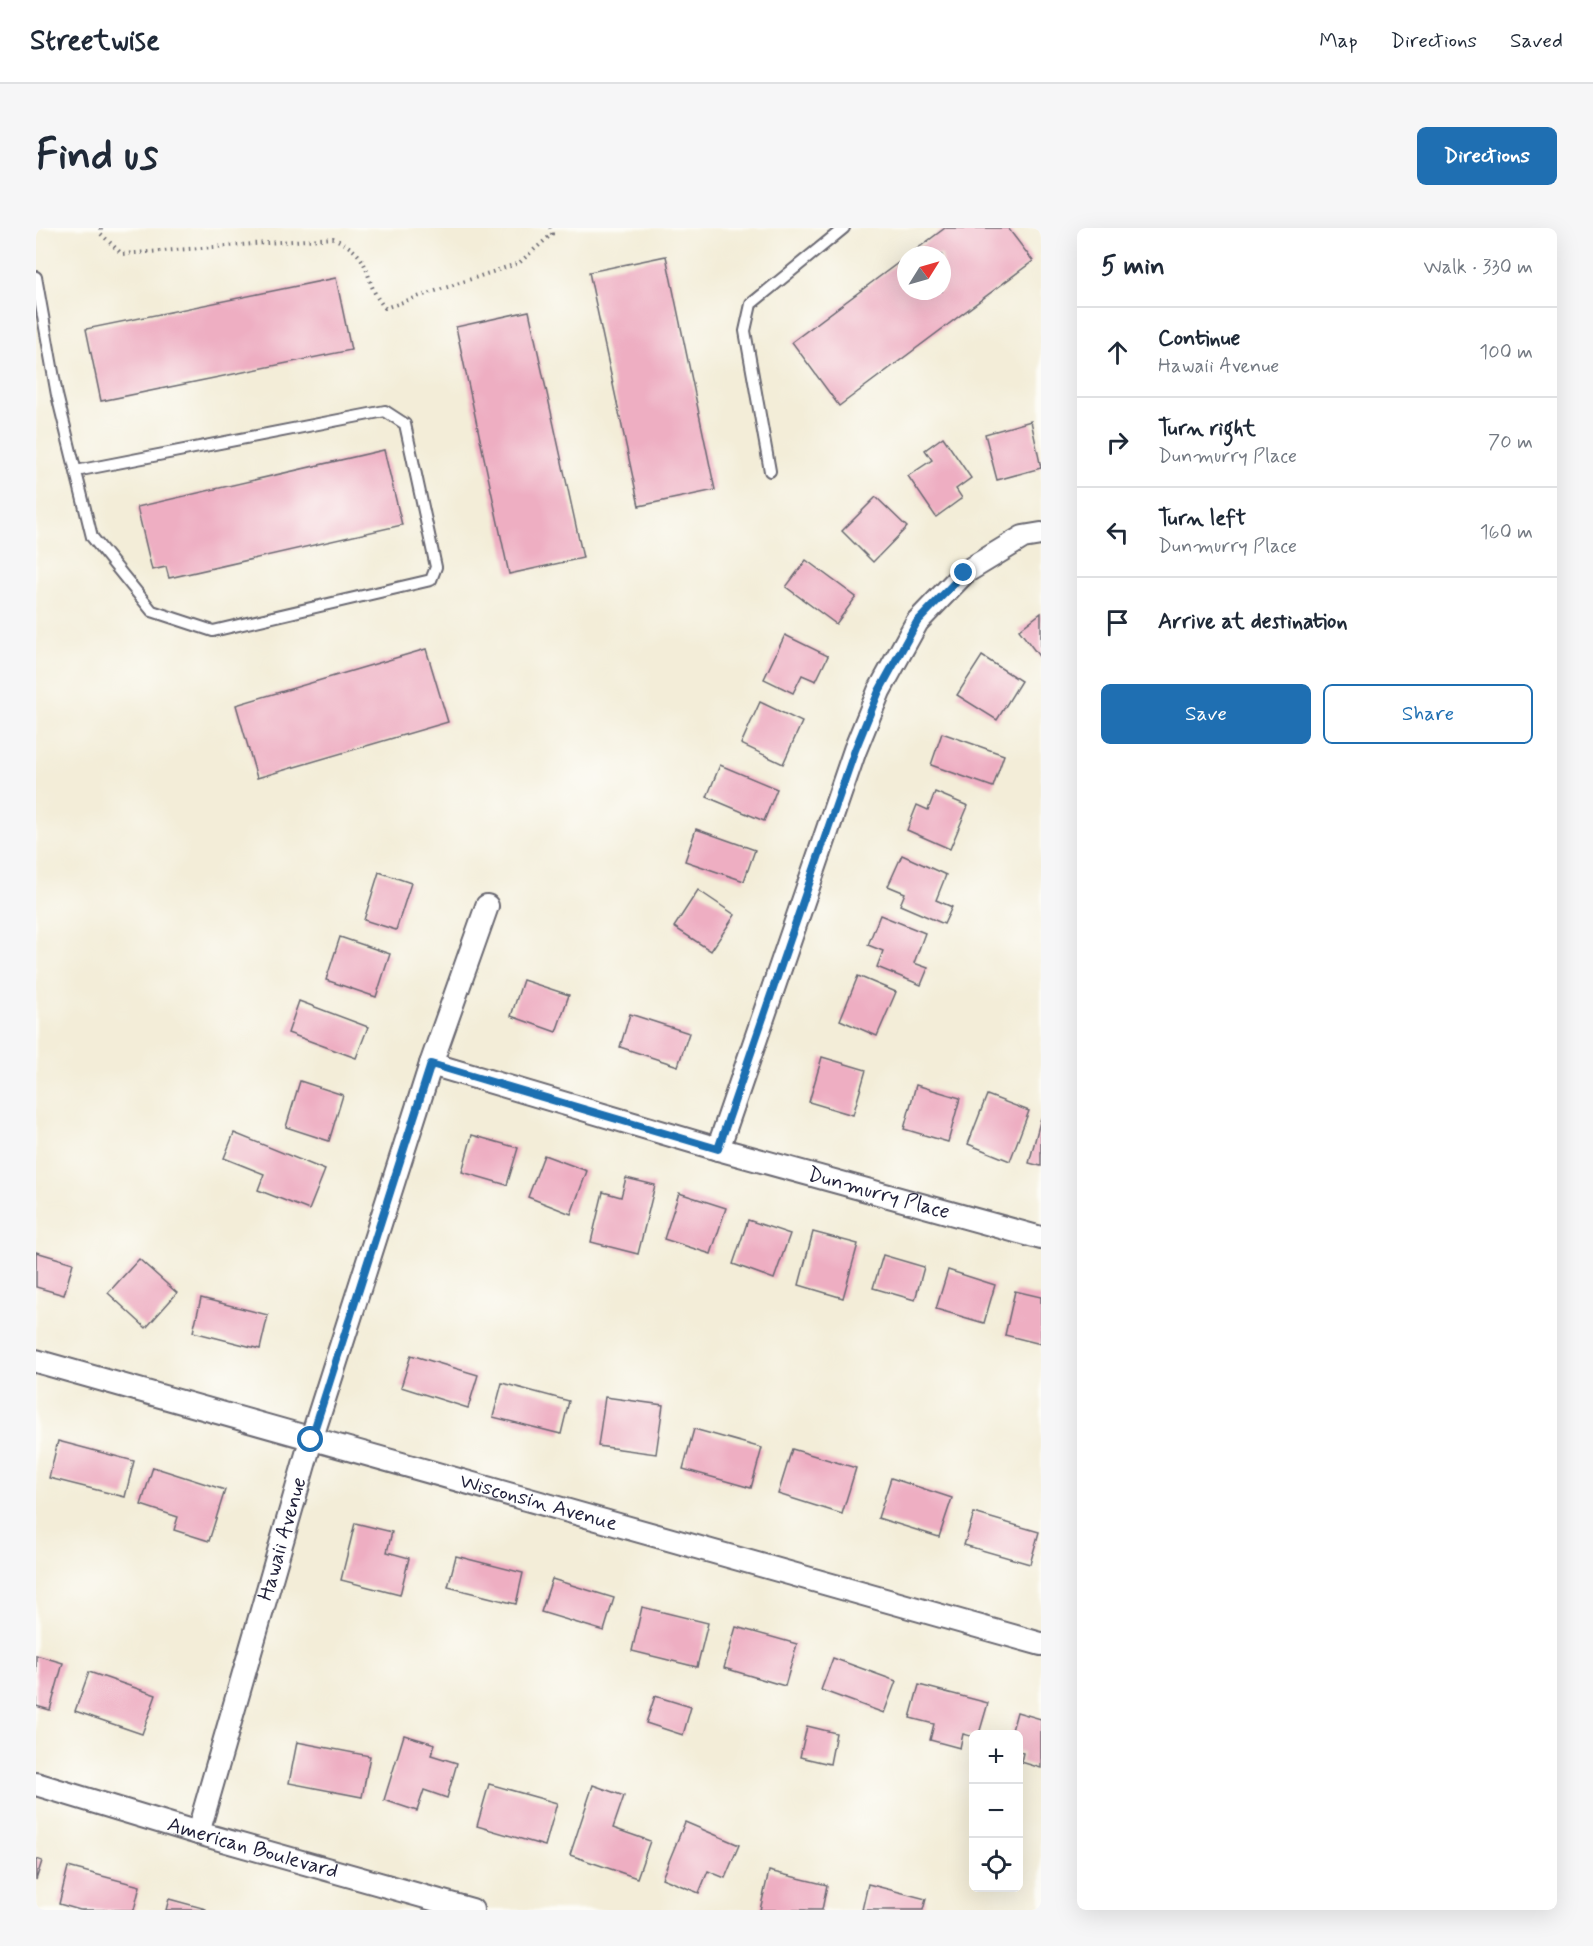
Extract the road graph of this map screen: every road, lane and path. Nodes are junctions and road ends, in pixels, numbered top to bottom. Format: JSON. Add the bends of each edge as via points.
{"nodes":[{"id":1,"x":101,"y":228,"type":"edge"},
{"id":2,"x":550,"y":228,"type":"edge"},
{"id":3,"x":844,"y":228,"type":"edge"},
{"id":4,"x":36,"y":277,"type":"edge"},
{"id":5,"x":76,"y":471,"type":"junction"},
{"id":6,"x":770,"y":471,"type":"dead end"},
{"id":7,"x":1041,"y":534,"type":"edge"},
{"id":8,"x":487,"y":906,"type":"dead end"},
{"id":9,"x":431,"y":1064,"type":"junction"},
{"id":10,"x":718,"y":1149,"type":"junction"},
{"id":11,"x":1041,"y":1238,"type":"edge"},
{"id":12,"x":36,"y":1361,"type":"edge"},
{"id":13,"x":311,"y":1440,"type":"junction"},
{"id":14,"x":1041,"y":1644,"type":"edge"},
{"id":15,"x":36,"y":1784,"type":"edge"},
{"id":16,"x":198,"y":1833,"type":"junction"},
{"id":17,"x":472,"y":1910,"type":"edge"}],
"edges":[{"from":1,"to":2,"type":"path","via":[[101,234],[122,254],[333,238],[352,247],[368,268],[374,295],[386,308],[519,263],[552,234]]},
{"from":3,"to":6,"type":"lane","via":[[751,304],[745,332]]},
{"from":4,"to":5,"type":"lane","via":[[57,395]]},
{"from":5,"to":5,"type":"lane","via":[[385,411],[405,424],[436,567],[431,580],[213,631],[152,612],[92,537]]},
{"from":7,"to":10,"type":"street","via":[[1023,537],[964,573],[917,622],[879,691],[855,750]]},
{"from":8,"to":9,"type":"street","name":"Hawaii Avenue"},
{"from":9,"to":10,"type":"street","name":"Dunmurry Place"},
{"from":9,"to":13,"type":"street","name":"Hawaii Avenue"},
{"from":10,"to":11,"type":"street","name":"Dunmurry Place"},
{"from":12,"to":13,"type":"street","name":"Wisconsin Avenue"},
{"from":13,"to":14,"type":"street","name":"Wisconsin Avenue"},
{"from":13,"to":16,"type":"street","name":"Hawaii Avenue"},
{"from":15,"to":16,"type":"street","name":"American Boulevard"},
{"from":16,"to":17,"type":"street","name":"American Boulevard"}]}
